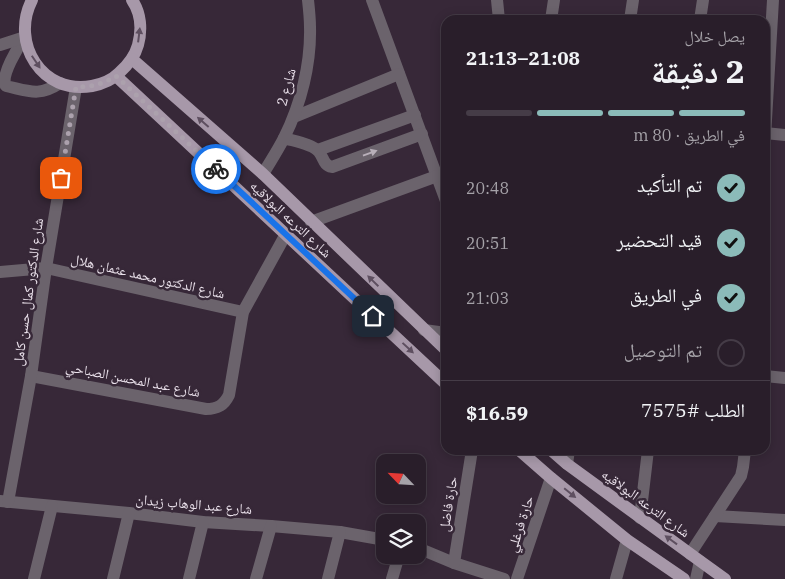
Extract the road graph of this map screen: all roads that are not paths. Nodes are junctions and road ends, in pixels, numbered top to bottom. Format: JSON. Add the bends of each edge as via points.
{"nodes":[{"id":1,"x":132,"y":0,"type":"edge"},
{"id":2,"x":308,"y":0,"type":"edge"},
{"id":3,"x":372,"y":0,"type":"edge"},
{"id":4,"x":497,"y":0,"type":"edge"},
{"id":5,"x":554,"y":0,"type":"edge"},
{"id":6,"x":633,"y":0,"type":"edge"},
{"id":7,"x":703,"y":0,"type":"edge"},
{"id":8,"x":773,"y":0,"type":"edge"},
{"id":9,"x":29,"y":2,"type":"edge"},
{"id":10,"x":498,"y":15,"type":"edge"},
{"id":11,"x":552,"y":15,"type":"edge"},
{"id":12,"x":631,"y":15,"type":"edge"},
{"id":13,"x":701,"y":15,"type":"edge"},
{"id":14,"x":25,"y":37,"type":"junction"},
{"id":15,"x":0,"y":45,"type":"edge"},
{"id":16,"x":770,"y":50,"type":"edge"},
{"id":17,"x":132,"y":59,"type":"junction"},
{"id":18,"x":399,"y":74,"type":"junction"},
{"id":19,"x":116,"y":76,"type":"junction"},
{"id":20,"x":60,"y":83,"type":"junction"},
{"id":21,"x":76,"y":87,"type":"junction"},
{"id":22,"x":415,"y":115,"type":"junction"},
{"id":23,"x":294,"y":116,"type":"junction"},
{"id":24,"x":422,"y":134,"type":"junction"},
{"id":25,"x":770,"y":134,"type":"edge"},
{"id":26,"x":785,"y":135,"type":"edge"},
{"id":27,"x":284,"y":138,"type":"junction"},
{"id":28,"x":318,"y":150,"type":"junction"},
{"id":29,"x":263,"y":174,"type":"junction"},
{"id":30,"x":437,"y":176,"type":"junction"},
{"id":31,"x":441,"y":187,"type":"edge"},
{"id":32,"x":311,"y":222,"type":"junction"},
{"id":33,"x":286,"y":234,"type":"junction"},
{"id":34,"x":46,"y":268,"type":"junction"},
{"id":35,"x":0,"y":272,"type":"edge"},
{"id":36,"x":243,"y":312,"type":"junction"},
{"id":37,"x":424,"y":330,"type":"junction"},
{"id":38,"x":441,"y":332,"type":"edge"},
{"id":39,"x":441,"y":345,"type":"edge"},
{"id":40,"x":31,"y":376,"type":"junction"},
{"id":41,"x":770,"y":376,"type":"edge"},
{"id":42,"x":785,"y":378,"type":"edge"},
{"id":43,"x":441,"y":379,"type":"edge"},
{"id":44,"x":471,"y":455,"type":"edge"},
{"id":45,"x":525,"y":455,"type":"edge"},
{"id":46,"x":557,"y":455,"type":"edge"},
{"id":47,"x":568,"y":455,"type":"edge"},
{"id":48,"x":647,"y":455,"type":"edge"},
{"id":49,"x":744,"y":455,"type":"edge"},
{"id":50,"x":567,"y":464,"type":"junction"},
{"id":51,"x":550,"y":478,"type":"junction"},
{"id":52,"x":4,"y":502,"type":"edge"},
{"id":53,"x":52,"y":506,"type":"junction"},
{"id":54,"x":129,"y":513,"type":"junction"},
{"id":55,"x":715,"y":516,"type":"junction"},
{"id":56,"x":640,"y":518,"type":"junction"},
{"id":57,"x":785,"y":520,"type":"edge"},
{"id":58,"x":203,"y":522,"type":"junction"},
{"id":59,"x":271,"y":526,"type":"junction"},
{"id":60,"x":340,"y":532,"type":"junction"},
{"id":61,"x":376,"y":538,"type":"edge"},
{"id":62,"x":627,"y":540,"type":"junction"},
{"id":63,"x":426,"y":551,"type":"edge"},
{"id":64,"x":695,"y":557,"type":"junction"},
{"id":65,"x":454,"y":563,"type":"junction"},
{"id":66,"x":396,"y":564,"type":"edge"},
{"id":67,"x":481,"y":576,"type":"edge"},
{"id":68,"x":34,"y":579,"type":"edge"},
{"id":69,"x":113,"y":579,"type":"edge"},
{"id":70,"x":189,"y":579,"type":"edge"},
{"id":71,"x":256,"y":579,"type":"edge"},
{"id":72,"x":328,"y":579,"type":"edge"},
{"id":73,"x":392,"y":579,"type":"edge"},
{"id":74,"x":504,"y":579,"type":"edge"},
{"id":75,"x":517,"y":579,"type":"edge"},
{"id":76,"x":616,"y":579,"type":"edge"},
{"id":77,"x":684,"y":579,"type":"edge"},
{"id":78,"x":696,"y":579,"type":"edge"},
{"id":79,"x":725,"y":579,"type":"edge"}],
"edges":[{"from":17,"to":1,"type":"main road","one_way":true,"via":[[140,38],[138,14]]},
{"from":2,"to":23,"type":"street","name":"شارع 2","via":[[308,58]]},
{"from":3,"to":18,"type":"street"},
{"from":4,"to":10,"type":"street"},
{"from":5,"to":11,"type":"street"},
{"from":6,"to":12,"type":"street"},
{"from":7,"to":13,"type":"street"},
{"from":8,"to":16,"type":"street"},
{"from":9,"to":14,"type":"main road"},
{"from":14,"to":15,"type":"street"},
{"from":14,"to":20,"type":"main road","one_way":true,"via":[[37,65]]},
{"from":14,"to":20,"type":"street","via":[[3,67],[2,84],[34,92]]},
{"from":17,"to":19,"type":"main road"},
{"from":29,"to":17,"type":"main road","name":"شارع الترعه البولاقيه","one_way":true},
{"from":18,"to":22,"type":"street"},
{"from":18,"to":23,"type":"street"},
{"from":19,"to":21,"type":"main road","via":[[97,85]]},
{"from":19,"to":33,"type":"main road","name":"شارع الترعه البولاقيه"},
{"from":20,"to":21,"type":"main road"},
{"from":21,"to":34,"type":"street","name":"شارع الدكتور كمال حسن كامل"},
{"from":22,"to":24,"type":"street"},
{"from":22,"to":28,"type":"street"},
{"from":23,"to":27,"type":"street","name":"شارع 2"},
{"from":28,"to":24,"type":"street","one_way":true,"via":[[325,164],[332,167]]},
{"from":24,"to":30,"type":"street"},
{"from":25,"to":26,"type":"street"},
{"from":27,"to":28,"type":"street"},
{"from":27,"to":29,"type":"street","name":"شارع 2"},
{"from":29,"to":32,"type":"main road","name":"شارع الترعه البولاقيه"},
{"from":30,"to":31,"type":"street"},
{"from":30,"to":32,"type":"street"},
{"from":37,"to":32,"type":"main road","name":"شارع الترعه البولاقيه","one_way":true},
{"from":33,"to":36,"type":"street"},
{"from":33,"to":43,"type":"main road","name":"شارع الترعه البولاقيه","one_way":true},
{"from":34,"to":35,"type":"street","name":"شارع الدكتور محمد عثمان هلال"},
{"from":34,"to":36,"type":"street","name":"شارع الدكتور محمد عثمان هلال"},
{"from":34,"to":40,"type":"street","name":"شارع الدكتور كمال حسن كامل"},
{"from":36,"to":40,"type":"street","name":"شارع عبد المحسن الصباحي","via":[[230,395],[214,409]]},
{"from":37,"to":38,"type":"street"},
{"from":37,"to":39,"type":"main road","name":"شارع الترعه البولاقيه"},
{"from":40,"to":52,"type":"street","name":"شارع الدكتور كمال حسن كامل"},
{"from":41,"to":42,"type":"street"},
{"from":44,"to":65,"type":"street","name":"حارة فاضل"},
{"from":45,"to":51,"type":"main road"},
{"from":46,"to":50,"type":"main road","name":"شارع الترعه البولاقيه"},
{"from":47,"to":50,"type":"street"},
{"from":48,"to":56,"type":"street"},
{"from":49,"to":55,"type":"street","via":[[741,476]]},
{"from":50,"to":56,"type":"main road","name":"شارع الترعه البولاقيه"},
{"from":51,"to":62,"type":"main road","one_way":true},
{"from":51,"to":75,"type":"street","name":"حارة فرغلي"},
{"from":52,"to":53,"type":"street","name":"شارع عبد الوهاب زيدان"},
{"from":53,"to":54,"type":"street","name":"شارع عبد الوهاب زيدان"},
{"from":53,"to":68,"type":"street"},
{"from":54,"to":58,"type":"street","name":"شارع عبد الوهاب زيدان"},
{"from":54,"to":69,"type":"street"},
{"from":55,"to":57,"type":"street"},
{"from":55,"to":64,"type":"street"},
{"from":64,"to":56,"type":"main road","name":"شارع الترعه البولاقيه","one_way":true},
{"from":58,"to":59,"type":"street","name":"شارع عبد الوهاب زيدان"},
{"from":58,"to":70,"type":"street"},
{"from":59,"to":60,"type":"street","name":"شارع عبد الوهاب زيدان"},
{"from":59,"to":71,"type":"street"},
{"from":60,"to":61,"type":"street","name":"شارع عبد الوهاب زيدان"},
{"from":60,"to":72,"type":"street"},
{"from":62,"to":76,"type":"street"},
{"from":62,"to":77,"type":"main road"},
{"from":63,"to":65,"type":"street"},
{"from":64,"to":78,"type":"street"},
{"from":64,"to":79,"type":"main road","name":"شارع الترعه البولاقيه"},
{"from":65,"to":67,"type":"street"},
{"from":66,"to":73,"type":"street"},
{"from":67,"to":74,"type":"street"}]}
